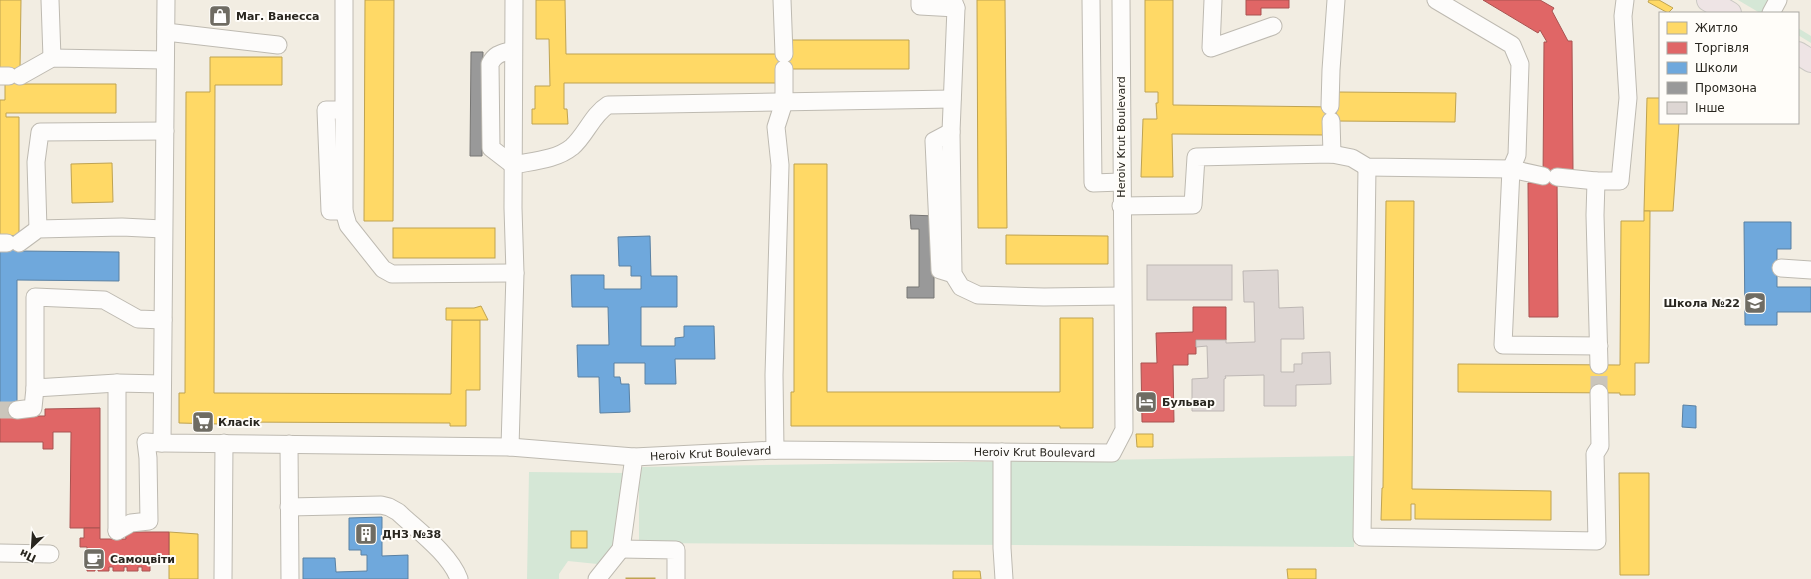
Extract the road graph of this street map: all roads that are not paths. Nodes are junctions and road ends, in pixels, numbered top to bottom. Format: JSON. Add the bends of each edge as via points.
{"nodes":[{"id":1,"x":50,"y":0,"type":"edge"},
{"id":2,"x":166,"y":0,"type":"edge"},
{"id":3,"x":344,"y":0,"type":"edge"},
{"id":4,"x":514,"y":0,"type":"edge"},
{"id":5,"x":782,"y":0,"type":"edge"},
{"id":6,"x":920,"y":0,"type":"edge"},
{"id":7,"x":1091,"y":0,"type":"edge"},
{"id":8,"x":1121,"y":0,"type":"edge"},
{"id":9,"x":1213,"y":0,"type":"edge"},
{"id":10,"x":1336,"y":0,"type":"edge"},
{"id":11,"x":1436,"y":0,"type":"edge"},
{"id":12,"x":1625,"y":0,"type":"edge"},
{"id":13,"x":1708,"y":0,"type":"edge"},
{"id":14,"x":1778,"y":0,"type":"edge"},
{"id":15,"x":954,"y":4,"type":"edge"},
{"id":16,"x":1728,"y":12,"type":"edge"},
{"id":17,"x":1772,"y":12,"type":"edge"},
{"id":18,"x":1273,"y":26,"type":"dead end"},
{"id":19,"x":166,"y":32,"type":"junction"},
{"id":20,"x":278,"y":45,"type":"dead end"},
{"id":21,"x":513,"y":50,"type":"junction"},
{"id":22,"x":1799,"y":54,"type":"edge"},
{"id":23,"x":52,"y":58,"type":"junction"},
{"id":24,"x":165,"y":60,"type":"junction"},
{"id":25,"x":1811,"y":61,"type":"edge"},
{"id":26,"x":10,"y":76,"type":"edge"},
{"id":27,"x":952,"y":99,"type":"junction"},
{"id":28,"x":784,"y":102,"type":"junction"},
{"id":29,"x":165,"y":131,"type":"junction"},
{"id":30,"x":1332,"y":154,"type":"junction"},
{"id":31,"x":513,"y":165,"type":"junction"},
{"id":32,"x":1367,"y":167,"type":"junction"},
{"id":33,"x":1512,"y":170,"type":"junction"},
{"id":34,"x":1596,"y":181,"type":"junction"},
{"id":35,"x":1121,"y":182,"type":"junction"},
{"id":36,"x":1121,"y":206,"type":"junction"},
{"id":37,"x":38,"y":229,"type":"junction"},
{"id":38,"x":163,"y":229,"type":"junction"},
{"id":39,"x":9,"y":243,"type":"edge"},
{"id":40,"x":1781,"y":268,"type":"dead end"},
{"id":41,"x":1811,"y":270,"type":"edge"},
{"id":42,"x":515,"y":273,"type":"junction"},
{"id":43,"x":1122,"y":296,"type":"junction"},
{"id":44,"x":163,"y":320,"type":"junction"},
{"id":45,"x":1599,"y":346,"type":"junction"},
{"id":46,"x":1599,"y":365,"type":"tunnel mouth"},
{"id":47,"x":117,"y":383,"type":"junction"},
{"id":48,"x":162,"y":384,"type":"junction"},
{"id":49,"x":35,"y":388,"type":"junction"},
{"id":50,"x":1599,"y":393,"type":"tunnel mouth"},
{"id":51,"x":17,"y":410,"type":"tunnel mouth"},
{"id":52,"x":162,"y":443,"type":"junction"},
{"id":53,"x":224,"y":444,"type":"junction"},
{"id":54,"x":289,"y":444,"type":"junction"},
{"id":55,"x":510,"y":447,"type":"junction"},
{"id":56,"x":775,"y":450,"type":"junction"},
{"id":57,"x":1002,"y":452,"type":"junction"},
{"id":58,"x":634,"y":457,"type":"junction"},
{"id":59,"x":290,"y":507,"type":"junction"},
{"id":60,"x":621,"y":549,"type":"junction"},
{"id":61,"x":0,"y":553,"type":"edge"},
{"id":62,"x":50,"y":554,"type":"dead end"},
{"id":63,"x":223,"y":579,"type":"edge"},
{"id":64,"x":290,"y":579,"type":"edge"},
{"id":65,"x":459,"y":579,"type":"edge"},
{"id":66,"x":597,"y":579,"type":"edge"},
{"id":67,"x":676,"y":579,"type":"edge"},
{"id":68,"x":1004,"y":579,"type":"edge"}],
"edges":[{"from":1,"to":23,"type":"street"},
{"from":2,"to":19,"type":"street"},
{"from":3,"to":42,"type":"street","via":[[344,211],[348,225],[383,269],[392,274]]},
{"from":4,"to":21,"type":"street"},
{"from":5,"to":28,"type":"street"},
{"from":6,"to":15,"type":"street","via":[[920,6]]},
{"from":7,"to":35,"type":"street","via":[[1093,183]]},
{"from":8,"to":35,"type":"street","name":"Heroiv Krut Boulevard"},
{"from":9,"to":18,"type":"street","via":[[1210,48]]},
{"from":10,"to":30,"type":"street","via":[[1331,70]]},
{"from":11,"to":33,"type":"street","via":[[1512,45],[1520,64],[1517,155]]},
{"from":12,"to":34,"type":"street","via":[[1623,16],[1628,98],[1620,181]]},
{"from":13,"to":16,"type":"main road"},
{"from":14,"to":17,"type":"street"},
{"from":15,"to":27,"type":"street"},
{"from":19,"to":20,"type":"street"},
{"from":19,"to":24,"type":"street"},
{"from":21,"to":31,"type":"street"},
{"from":21,"to":31,"type":"street","via":[[493,57],[490,64],[491,148]]},
{"from":22,"to":25,"type":"main road"},
{"from":23,"to":24,"type":"street"},
{"from":23,"to":26,"type":"street"},
{"from":24,"to":29,"type":"street"},
{"from":27,"to":28,"type":"street"},
{"from":27,"to":43,"type":"street","via":[[954,274],[961,287],[978,295]]},
{"from":28,"to":31,"type":"street","via":[[608,105],[601,110],[572,147],[554,157]]},
{"from":28,"to":56,"type":"street","via":[[776,127],[780,165],[774,375]]},
{"from":29,"to":37,"type":"street","via":[[40,132],[36,162]]},
{"from":29,"to":38,"type":"street"},
{"from":30,"to":32,"type":"street","via":[[1352,158]]},
{"from":30,"to":36,"type":"street","via":[[1196,157],[1192,205]]},
{"from":31,"to":42,"type":"street"},
{"from":32,"to":33,"type":"street"},
{"from":32,"to":50,"type":"street","via":[[1362,537],[1597,541],[1595,454],[1600,446]]},
{"from":33,"to":34,"type":"street","via":[[1550,177]]},
{"from":33,"to":45,"type":"street","via":[[1503,345]]},
{"from":34,"to":45,"type":"street"},
{"from":35,"to":36,"type":"street","name":"Heroiv Krut Boulevard"},
{"from":36,"to":43,"type":"street","name":"Heroiv Krut Boulevard"},
{"from":37,"to":38,"type":"street"},
{"from":37,"to":39,"type":"street"},
{"from":38,"to":44,"type":"street"},
{"from":40,"to":41,"type":"street"},
{"from":42,"to":55,"type":"street"},
{"from":43,"to":57,"type":"street","name":"Heroiv Krut Boulevard","via":[[1124,430],[1112,452]]},
{"from":44,"to":48,"type":"street"},
{"from":44,"to":49,"type":"street","via":[[138,319],[104,300],[35,297]]},
{"from":45,"to":46,"type":"street"},
{"from":47,"to":48,"type":"street"},
{"from":47,"to":49,"type":"street"},
{"from":47,"to":52,"type":"street","via":[[117,531],[131,523],[149,521],[146,442]]},
{"from":48,"to":52,"type":"street"},
{"from":49,"to":51,"type":"street","via":[[33,408]]},
{"from":52,"to":53,"type":"street"},
{"from":53,"to":54,"type":"street"},
{"from":53,"to":63,"type":"street"},
{"from":54,"to":55,"type":"street"},
{"from":54,"to":59,"type":"street"},
{"from":55,"to":58,"type":"street"},
{"from":56,"to":57,"type":"street","name":"Heroiv Krut Boulevard"},
{"from":56,"to":58,"type":"street","name":"Heroiv Krut Boulevard"},
{"from":57,"to":68,"type":"street"},
{"from":58,"to":60,"type":"street","name":"Heroiv Krut Boulevard"},
{"from":59,"to":64,"type":"street"},
{"from":59,"to":65,"type":"street","via":[[389,507],[398,512],[444,556]]},
{"from":60,"to":66,"type":"street"},
{"from":60,"to":67,"type":"street","via":[[676,550]]},
{"from":61,"to":62,"type":"street"}]}
